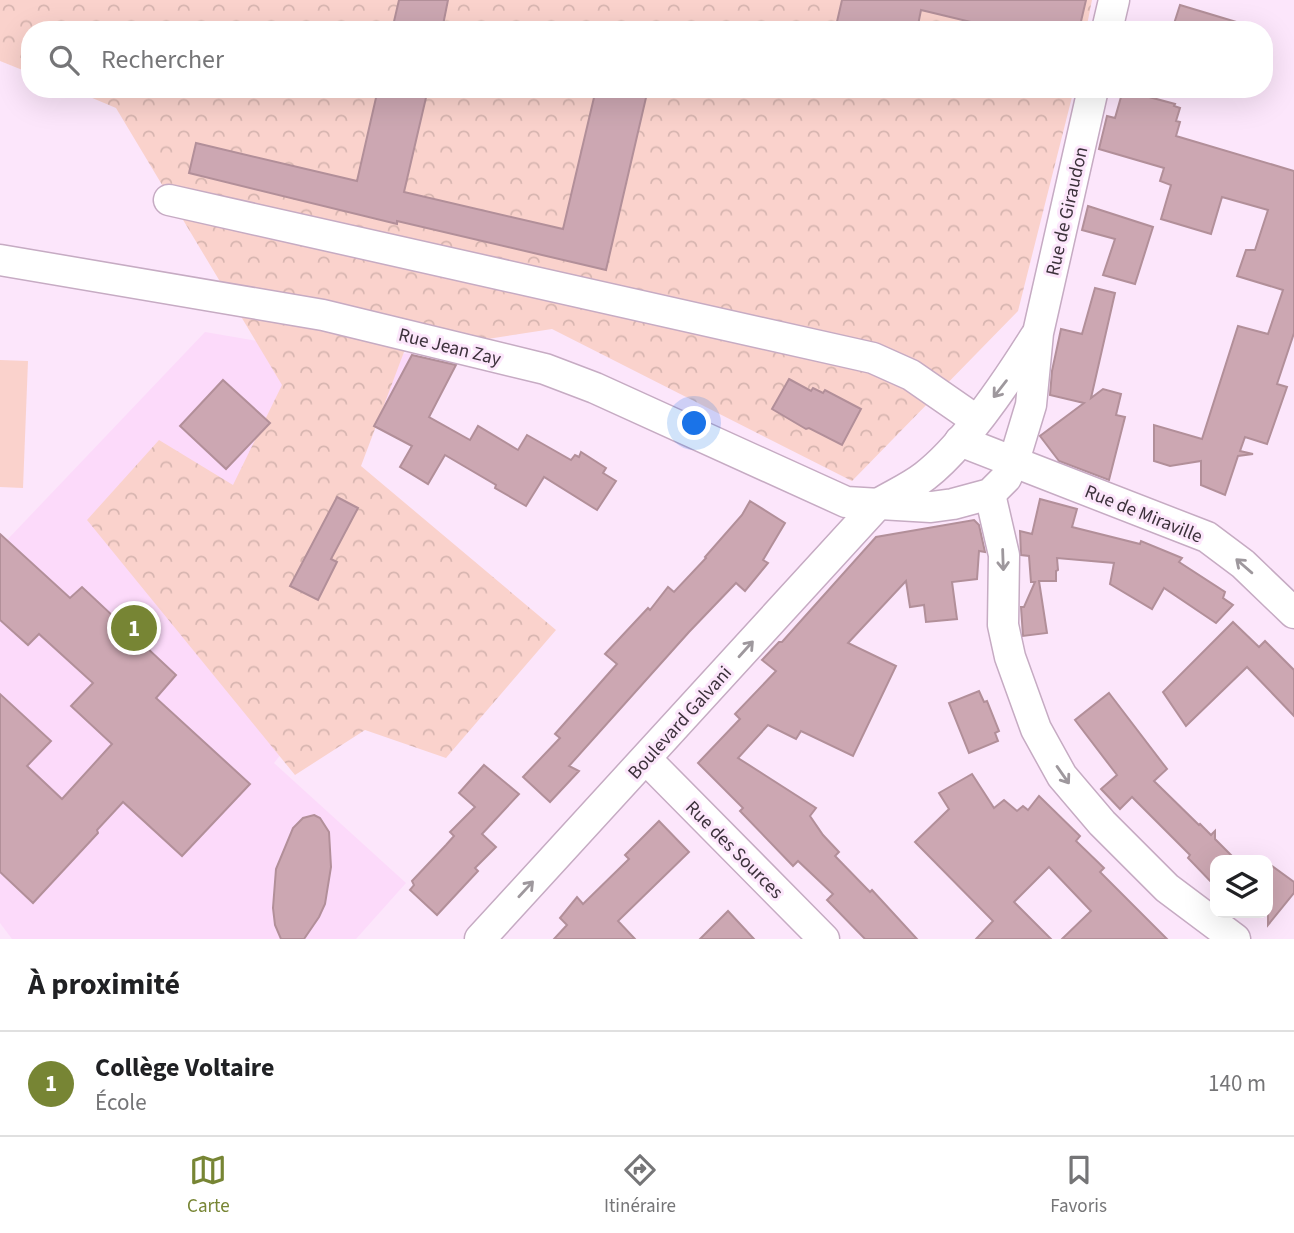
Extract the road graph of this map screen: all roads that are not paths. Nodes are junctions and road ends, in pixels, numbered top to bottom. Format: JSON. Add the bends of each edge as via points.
{"nodes":[{"id":1,"x":1114,"y":0,"type":"edge"},
{"id":2,"x":1109,"y":21,"type":"edge"},
{"id":3,"x":1091,"y":98,"type":"edge"},
{"id":4,"x":169,"y":200,"type":"dead end"},
{"id":5,"x":0,"y":260,"type":"edge"},
{"id":6,"x":1038,"y":332,"type":"junction"},
{"id":7,"x":968,"y":431,"type":"junction"},
{"id":8,"x":1014,"y":461,"type":"junction"},
{"id":9,"x":925,"y":476,"type":"junction"},
{"id":10,"x":990,"y":494,"type":"junction"},
{"id":11,"x":878,"y":504,"type":"junction"},
{"id":12,"x":953,"y":504,"type":"junction"},
{"id":13,"x":1294,"y":613,"type":"edge"},
{"id":14,"x":646,"y":759,"type":"junction"},
{"id":15,"x":480,"y":939,"type":"edge"},
{"id":16,"x":824,"y":939,"type":"edge"},
{"id":17,"x":1235,"y":939,"type":"edge"}],
"edges":[{"from":1,"to":2,"type":"street"},
{"from":3,"to":6,"type":"street","name":"Rue de Giraudon"},
{"from":4,"to":7,"type":"street","name":"Rue de Miraville","via":[[873,358],[911,375]]},
{"from":5,"to":11,"type":"street","name":"Rue Jean Zay","via":[[323,315],[545,369],[846,502]]},
{"from":6,"to":7,"type":"street","name":"Rue de Giraudon","one_way":true},
{"from":6,"to":8,"type":"street","name":"Rue de Giraudon","via":[[1031,405]]},
{"from":7,"to":8,"type":"street","name":"Rue de Miraville"},
{"from":7,"to":9,"type":"street","name":"Rue de Giraudon"},
{"from":8,"to":10,"type":"street","via":[[1006,478]]},
{"from":13,"to":8,"type":"street","name":"Rue de Miraville","one_way":true,"via":[[1207,537]]},
{"from":9,"to":11,"type":"street","name":"Rue de Giraudon"},
{"from":9,"to":12,"type":"street","via":[[934,492]]},
{"from":10,"to":12,"type":"street"},
{"from":10,"to":17,"type":"street","one_way":true,"via":[[1004,555],[1003,625],[1036,729],[1062,776],[1102,823],[1167,888]]},
{"from":11,"to":12,"type":"street"},
{"from":14,"to":11,"type":"street","name":"Boulevard Galvani","one_way":true},
{"from":15,"to":14,"type":"street","name":"Boulevard Galvani","one_way":true},
{"from":14,"to":16,"type":"street","name":"Rue des Sources"}]}
